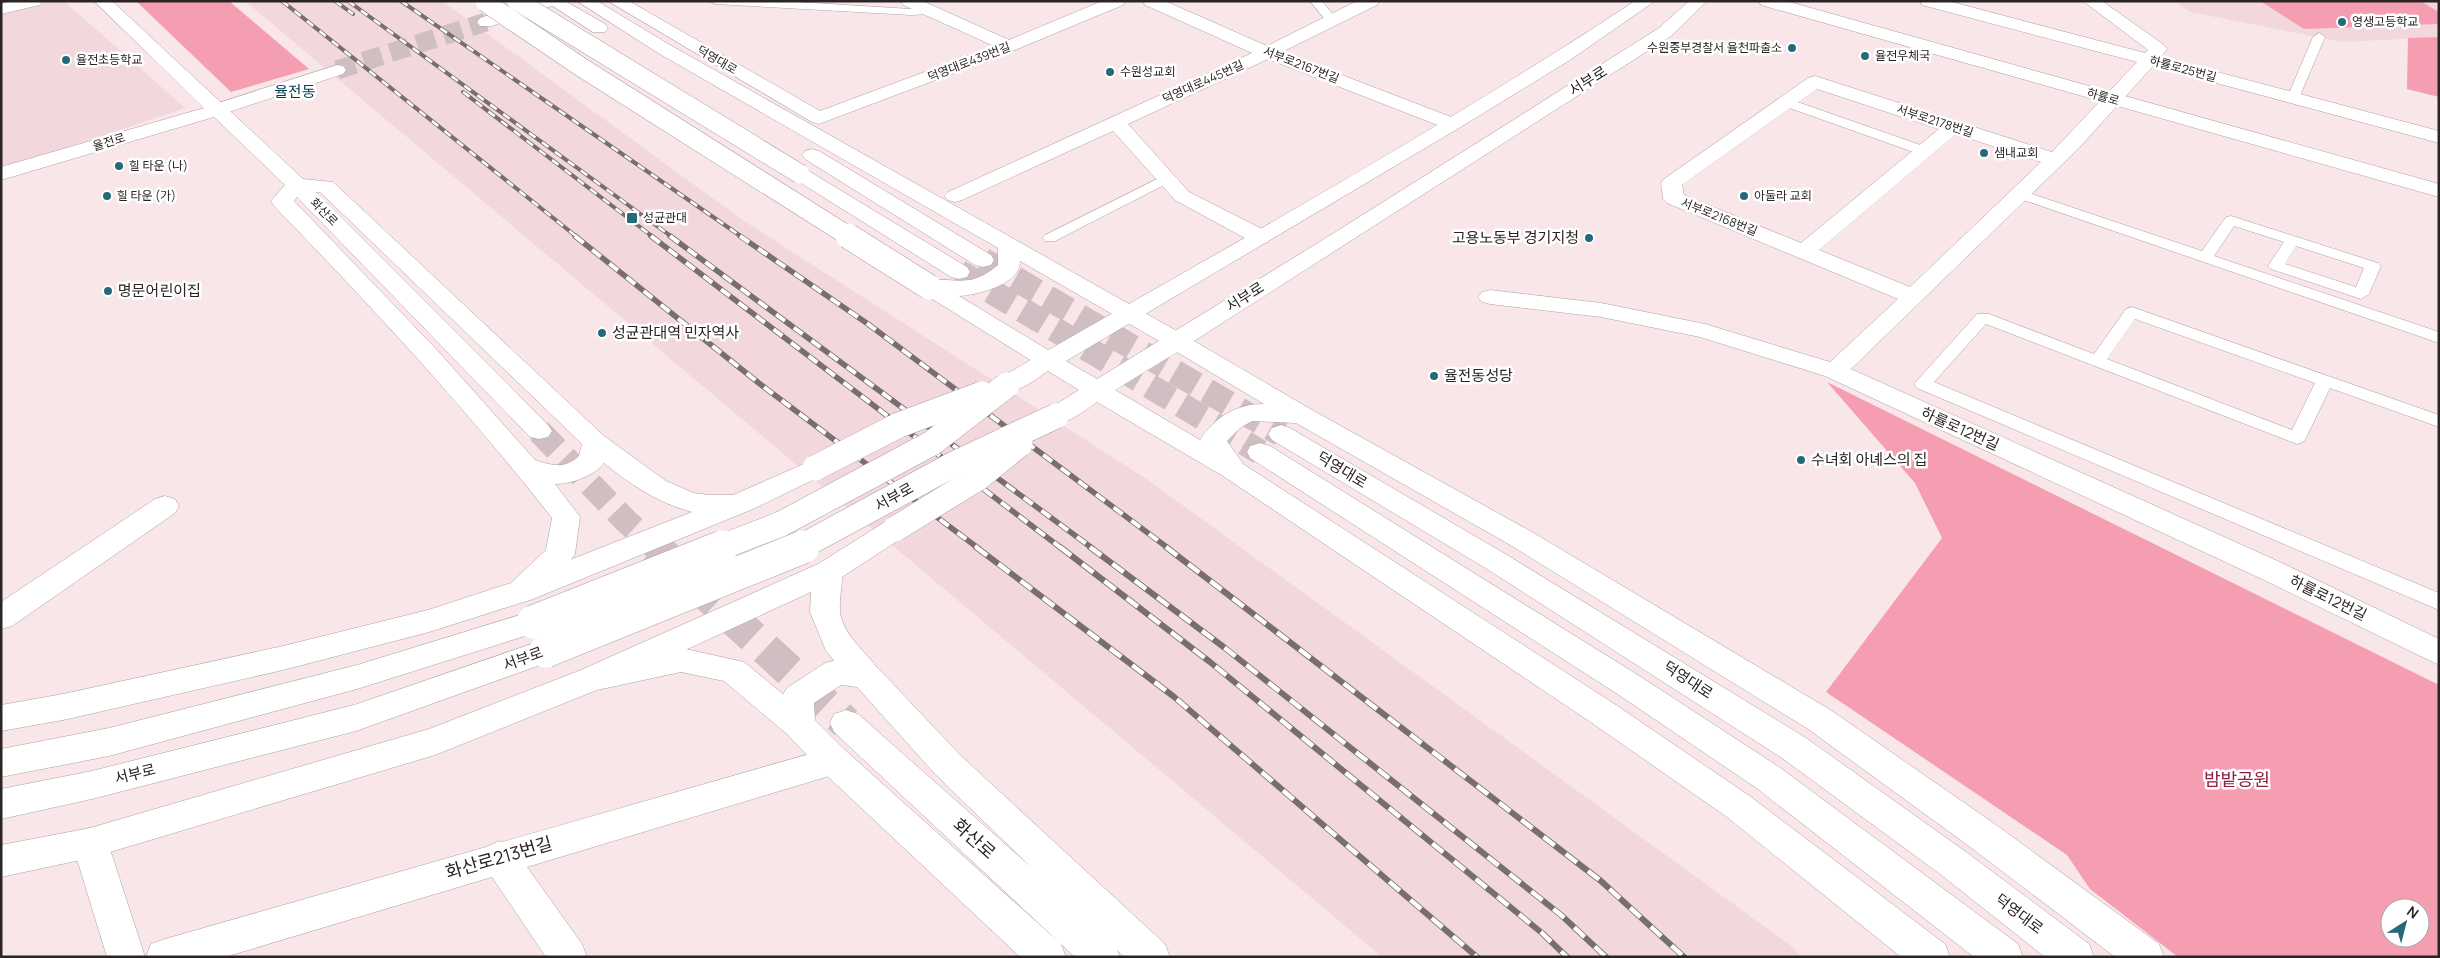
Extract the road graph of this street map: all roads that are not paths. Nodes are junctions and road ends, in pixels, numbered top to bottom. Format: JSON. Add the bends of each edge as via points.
{"nodes":[{"id":1,"x":34,"y":1,"type":"edge"},
{"id":2,"x":102,"y":1,"type":"edge"},
{"id":3,"x":517,"y":1,"type":"edge"},
{"id":4,"x":548,"y":1,"type":"edge"},
{"id":5,"x":553,"y":1,"type":"edge"},
{"id":6,"x":585,"y":1,"type":"edge"},
{"id":7,"x":616,"y":1,"type":"edge"},
{"id":8,"x":715,"y":1,"type":"edge"},
{"id":9,"x":909,"y":1,"type":"edge"},
{"id":10,"x":1117,"y":1,"type":"edge"},
{"id":11,"x":1151,"y":1,"type":"edge"},
{"id":12,"x":1316,"y":1,"type":"edge"},
{"id":13,"x":1372,"y":1,"type":"edge"},
{"id":14,"x":1647,"y":1,"type":"edge"},
{"id":15,"x":1699,"y":1,"type":"edge"},
{"id":16,"x":1767,"y":1,"type":"edge"},
{"id":17,"x":1928,"y":1,"type":"edge"},
{"id":18,"x":2091,"y":1,"type":"edge"},
{"id":19,"x":1796,"y":5,"type":"edge"},
{"id":20,"x":1,"y":9,"type":"edge"},
{"id":21,"x":485,"y":9,"type":"edge"},
{"id":22,"x":931,"y":11,"type":"junction"},
{"id":23,"x":1332,"y":21,"type":"junction"},
{"id":24,"x":2319,"y":37,"type":"dead end"},
{"id":25,"x":1009,"y":46,"type":"junction"},
{"id":26,"x":1267,"y":53,"type":"junction"},
{"id":27,"x":2149,"y":60,"type":"junction"},
{"id":28,"x":337,"y":70,"type":"tunnel mouth"},
{"id":29,"x":1815,"y":82,"type":"joint"},
{"id":30,"x":2293,"y":98,"type":"junction"},
{"id":31,"x":2114,"y":100,"type":"junction"},
{"id":32,"x":1786,"y":102,"type":"junction"},
{"id":33,"x":216,"y":110,"type":"junction"},
{"id":34,"x":819,"y":118,"type":"joint"},
{"id":35,"x":1115,"y":122,"type":"junction"},
{"id":36,"x":758,"y":123,"type":"dead end"},
{"id":37,"x":1452,"y":124,"type":"junction"},
{"id":38,"x":1953,"y":127,"type":"junction"},
{"id":39,"x":2439,"y":137,"type":"edge"},
{"id":40,"x":800,"y":148,"type":"dead end"},
{"id":41,"x":1924,"y":151,"type":"junction"},
{"id":42,"x":2055,"y":160,"type":"junction"},
{"id":43,"x":1,"y":174,"type":"edge"},
{"id":44,"x":1165,"y":178,"type":"junction"},
{"id":45,"x":297,"y":185,"type":"junction"},
{"id":46,"x":2439,"y":191,"type":"edge"},
{"id":47,"x":2020,"y":194,"type":"junction"},
{"id":48,"x":955,"y":196,"type":"dead end"},
{"id":49,"x":1260,"y":237,"type":"junction"},
{"id":50,"x":1050,"y":238,"type":"dead end"},
{"id":51,"x":2292,"y":241,"type":"junction"},
{"id":52,"x":1009,"y":246,"type":"junction"},
{"id":53,"x":1804,"y":252,"type":"junction"},
{"id":54,"x":2206,"y":258,"type":"junction"},
{"id":55,"x":983,"y":260,"type":"tunnel mouth"},
{"id":56,"x":959,"y":272,"type":"tunnel mouth"},
{"id":57,"x":929,"y":287,"type":"junction"},
{"id":58,"x":1490,"y":297,"type":"dead end"},
{"id":59,"x":1914,"y":297,"type":"junction"},
{"id":60,"x":1129,"y":314,"type":"junction"},
{"id":61,"x":1176,"y":340,"type":"junction"},
{"id":62,"x":2437,"y":340,"type":"edge"},
{"id":63,"x":1049,"y":361,"type":"junction"},
{"id":64,"x":2097,"y":361,"type":"junction"},
{"id":65,"x":1834,"y":372,"type":"junction"},
{"id":66,"x":2325,"y":380,"type":"junction"},
{"id":67,"x":1007,"y":385,"type":"junction"},
{"id":68,"x":1096,"y":390,"type":"junction"},
{"id":69,"x":1056,"y":416,"type":"junction"},
{"id":70,"x":2439,"y":421,"type":"edge"},
{"id":71,"x":539,"y":430,"type":"tunnel mouth"},
{"id":72,"x":1282,"y":434,"type":"junction"},
{"id":73,"x":595,"y":442,"type":"junction"},
{"id":74,"x":527,"y":467,"type":"junction"},
{"id":75,"x":1233,"y":470,"type":"junction"},
{"id":76,"x":743,"y":502,"type":"junction"},
{"id":77,"x":165,"y":506,"type":"dead end"},
{"id":78,"x":828,"y":572,"type":"junction"},
{"id":79,"x":522,"y":591,"type":"junction"},
{"id":80,"x":2439,"y":602,"type":"edge"},
{"id":81,"x":1,"y":618,"type":"edge"},
{"id":82,"x":2439,"y":653,"type":"edge"},
{"id":83,"x":866,"y":676,"type":"junction"},
{"id":84,"x":592,"y":679,"type":"junction"},
{"id":85,"x":1,"y":718,"type":"edge"},
{"id":86,"x":846,"y":723,"type":"tunnel mouth"},
{"id":87,"x":799,"y":725,"type":"junction"},
{"id":88,"x":834,"y":761,"type":"junction"},
{"id":89,"x":1,"y":764,"type":"edge"},
{"id":90,"x":1,"y":804,"type":"edge"},
{"id":91,"x":90,"y":843,"type":"junction"},
{"id":92,"x":499,"y":857,"type":"junction"},
{"id":93,"x":1,"y":861,"type":"edge"},
{"id":94,"x":126,"y":957,"type":"edge"},
{"id":95,"x":164,"y":957,"type":"edge"},
{"id":96,"x":568,"y":957,"type":"edge"},
{"id":97,"x":1047,"y":957,"type":"edge"},
{"id":98,"x":1101,"y":957,"type":"edge"},
{"id":99,"x":1151,"y":957,"type":"edge"},
{"id":100,"x":1932,"y":957,"type":"edge"},
{"id":101,"x":2004,"y":957,"type":"edge"},
{"id":102,"x":2075,"y":957,"type":"edge"},
{"id":103,"x":2145,"y":957,"type":"edge"}],
"edges":[{"from":1,"to":20,"type":"street"},
{"from":2,"to":33,"type":"street","name":"화산로"},
{"from":3,"to":56,"type":"street","bridge":true},
{"from":4,"to":21,"type":"street"},
{"from":5,"to":36,"type":"street"},
{"from":6,"to":52,"type":"street"},
{"from":7,"to":34,"type":"street","name":"덕영대로"},
{"from":8,"to":22,"type":"lane"},
{"from":9,"to":22,"type":"street"},
{"from":10,"to":25,"type":"street","name":"덕영대로439번길"},
{"from":11,"to":26,"type":"street","name":"서부로2167번길"},
{"from":12,"to":23,"type":"lane"},
{"from":13,"to":23,"type":"street","name":"덕영대로445번길"},
{"from":14,"to":37,"type":"street","name":"서부로"},
{"from":15,"to":61,"type":"street","name":"서부로","via":[[1665,32]]},
{"from":16,"to":19,"type":"street","name":"하률로"},
{"from":17,"to":27,"type":"street","name":"하률로25번길"},
{"from":18,"to":27,"type":"street","via":[[2158,49]]},
{"from":19,"to":31,"type":"street","name":"하률로"},
{"from":21,"to":57,"type":"street","bridge":true},
{"from":22,"to":25,"type":"street"},
{"from":23,"to":26,"type":"street","name":"덕영대로445번길"},
{"from":24,"to":30,"type":"lane"},
{"from":25,"to":34,"type":"street","name":"덕영대로439번길"},
{"from":26,"to":35,"type":"street","name":"덕영대로445번길"},
{"from":26,"to":37,"type":"street","name":"서부로2167번길"},
{"from":27,"to":30,"type":"street","name":"하률로25번길"},
{"from":27,"to":31,"type":"street"},
{"from":28,"to":33,"type":"street","name":"율전로"},
{"from":29,"to":32,"type":"street","name":"서부로2168번길"},
{"from":29,"to":38,"type":"street","name":"서부로2178번길"},
{"from":30,"to":39,"type":"street","name":"하률로25번길"},
{"from":31,"to":42,"type":"street"},
{"from":31,"to":46,"type":"street","name":"하률로"},
{"from":32,"to":41,"type":"lane"},
{"from":32,"to":53,"type":"street","name":"서부로2168번길","via":[[1671,184],[1674,198]]},
{"from":33,"to":43,"type":"street","name":"율전로"},
{"from":33,"to":45,"type":"street","name":"화산로"},
{"from":35,"to":44,"type":"street"},
{"from":35,"to":48,"type":"street","name":"덕영대로445번길"},
{"from":37,"to":49,"type":"street","name":"서부로"},
{"from":38,"to":41,"type":"street"},
{"from":38,"to":42,"type":"street","name":"서부로2178번길"},
{"from":40,"to":55,"type":"street"},
{"from":41,"to":53,"type":"street"},
{"from":42,"to":47,"type":"street"},
{"from":44,"to":49,"type":"street","via":[[1182,196]]},
{"from":44,"to":50,"type":"lane"},
{"from":45,"to":71,"type":"street","name":"화산로"},
{"from":45,"to":73,"type":"street","via":[[326,186]]},
{"from":45,"to":74,"type":"street","via":[[282,201],[398,323]]},
{"from":47,"to":54,"type":"lane"},
{"from":47,"to":59,"type":"street"},
{"from":49,"to":60,"type":"street","name":"서부로"},
{"from":51,"to":51,"type":"lane","via":[[2374,266],[2361,294],[2276,266]]},
{"from":51,"to":54,"type":"lane","via":[[2231,220]]},
{"from":52,"to":57,"type":"street","via":[[1009,267],[994,282],[964,290]]},
{"from":52,"to":60,"type":"street"},
{"from":53,"to":59,"type":"street","name":"서부로2168번길"},
{"from":54,"to":62,"type":"lane"},
{"from":57,"to":63,"type":"street"},
{"from":58,"to":65,"type":"street","name":"하률로12번길","via":[[1602,310],[1705,330]]},
{"from":59,"to":65,"type":"street"},
{"from":60,"to":61,"type":"street"},
{"from":60,"to":63,"type":"street","name":"서부로"},
{"from":61,"to":68,"type":"street","name":"서부로"},
{"from":61,"to":72,"type":"street"},
{"from":63,"to":67,"type":"street","name":"서부로"},
{"from":63,"to":68,"type":"street"},
{"from":64,"to":66,"type":"lane","via":[[2132,312]]},
{"from":64,"to":66,"type":"lane","via":[[2297,438]]},
{"from":64,"to":80,"type":"lane","via":[[1983,317],[1923,384]]},
{"from":65,"to":82,"type":"street","name":"하률로12번길","via":[[2272,570]]},
{"from":66,"to":70,"type":"lane"},
{"from":67,"to":76,"type":"street","bridge":true,"via":[[899,425]]},
{"from":67,"to":89,"type":"street","name":"서부로","bridge":true,"via":[[932,443],[781,524],[533,622],[357,677],[109,742]]},
{"from":68,"to":69,"type":"street","name":"서부로"},
{"from":68,"to":75,"type":"street"},
{"from":69,"to":78,"type":"street","name":"서부로","bridge":true,"via":[[978,478]]},
{"from":69,"to":90,"type":"street","name":"서부로","bridge":true,"via":[[956,463],[804,547],[546,651],[356,718]]},
{"from":72,"to":75,"type":"street","via":[[1255,410],[1227,424],[1213,442]]},
{"from":72,"to":101,"type":"street","name":"덕영대로","via":[[1630,686],[1768,777]]},
{"from":72,"to":102,"type":"street","name":"덕영대로","via":[[1496,562],[1794,748]]},
{"from":72,"to":103,"type":"street","via":[[1522,539],[1820,720]]},
{"from":73,"to":74,"type":"street","via":[[594,455],[587,465],[575,472],[554,475]]},
{"from":73,"to":76,"type":"street","via":[[654,489],[713,507]]},
{"from":74,"to":79,"type":"street","via":[[566,517],[560,554]]},
{"from":75,"to":100,"type":"street","via":[[1604,714],[1739,807]]},
{"from":76,"to":79,"type":"street"},
{"from":77,"to":81,"type":"street"},
{"from":78,"to":83,"type":"street","via":[[825,612],[837,643]]},
{"from":78,"to":84,"type":"street","name":"서부로"},
{"from":79,"to":85,"type":"street","via":[[430,621],[283,658]]},
{"from":83,"to":87,"type":"street","via":[[836,672],[798,696]]},
{"from":83,"to":99,"type":"street","via":[[948,764]]},
{"from":84,"to":87,"type":"street","via":[[681,660],[733,671]]},
{"from":84,"to":91,"type":"street","name":"서부로","via":[[435,741]]},
{"from":86,"to":98,"type":"street","name":"화산로","via":[[1071,926]]},
{"from":87,"to":88,"type":"street"},
{"from":88,"to":92,"type":"street","name":"화산로213번길"},
{"from":88,"to":97,"type":"street"},
{"from":91,"to":93,"type":"street","name":"서부로"},
{"from":91,"to":94,"type":"street"},
{"from":92,"to":95,"type":"street","name":"화산로213번길"},
{"from":92,"to":96,"type":"street"}]}
